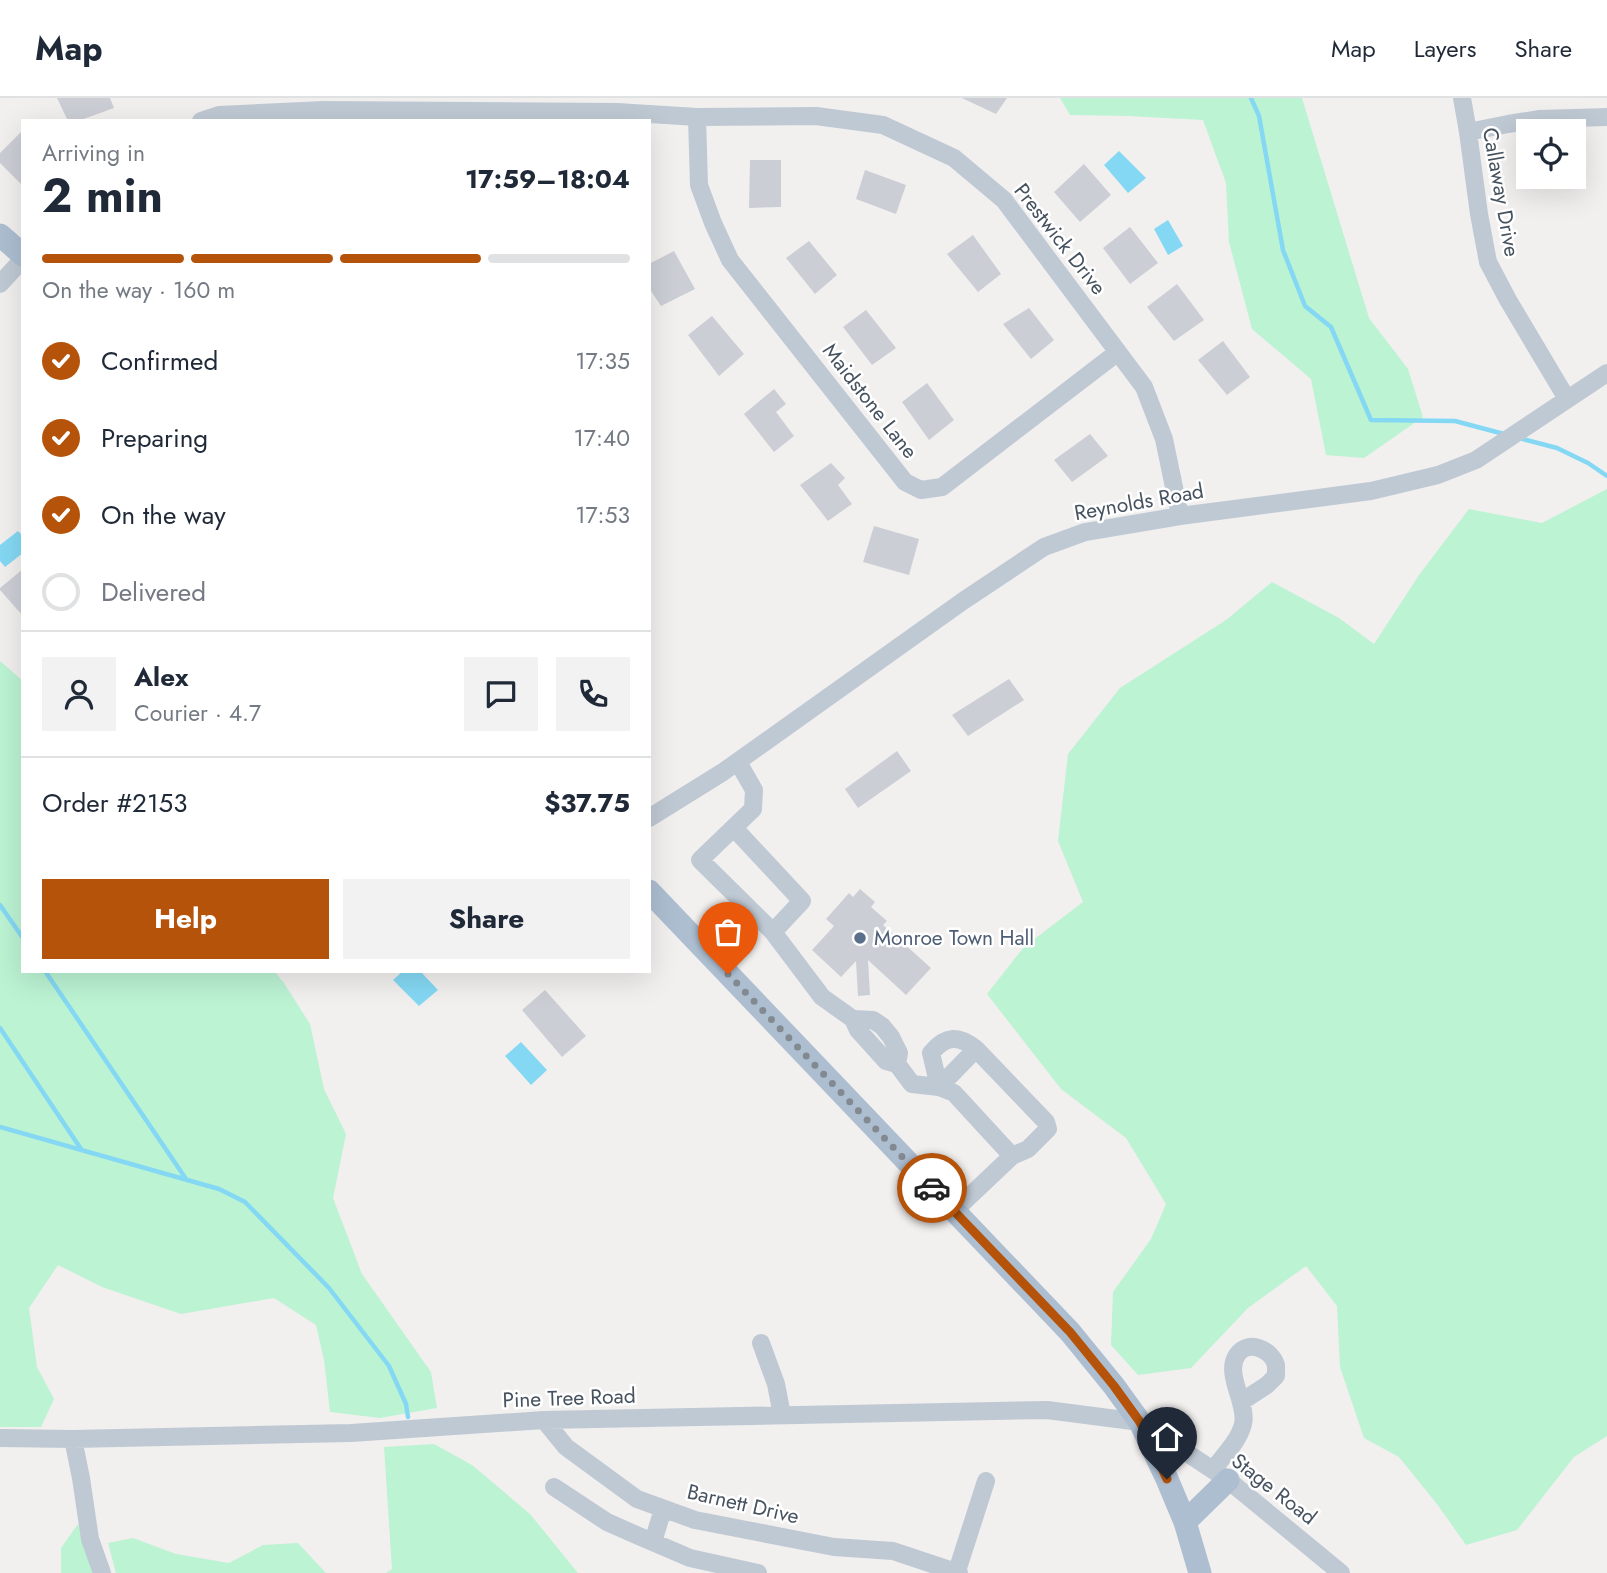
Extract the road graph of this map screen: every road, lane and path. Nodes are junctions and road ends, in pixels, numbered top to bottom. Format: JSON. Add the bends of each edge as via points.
{"nodes":[{"id":1,"x":1462,"y":98,"type":"edge"},
{"id":2,"x":450,"y":116,"type":"edge"},
{"id":3,"x":697,"y":117,"type":"junction"},
{"id":4,"x":1607,"y":117,"type":"edge"},
{"id":5,"x":207,"y":119,"type":"edge"},
{"id":6,"x":1468,"y":132,"type":"junction"},
{"id":7,"x":0,"y":235,"type":"edge"},
{"id":8,"x":21,"y":255,"type":"edge"},
{"id":9,"x":21,"y":259,"type":"edge"},
{"id":10,"x":0,"y":284,"type":"edge"},
{"id":11,"x":1118,"y":352,"type":"junction"},
{"id":12,"x":1607,"y":373,"type":"edge"},
{"id":13,"x":1567,"y":398,"type":"junction"},
{"id":14,"x":1180,"y":516,"type":"junction"},
{"id":15,"x":738,"y":762,"type":"junction"},
{"id":16,"x":651,"y":817,"type":"edge"},
{"id":17,"x":734,"y":828,"type":"junction"},
{"id":18,"x":651,"y":893,"type":"edge"},
{"id":19,"x":773,"y":932,"type":"junction"},
{"id":20,"x":976,"y":1049,"type":"junction"},
{"id":21,"x":939,"y":1087,"type":"junction"},
{"id":22,"x":1012,"y":1156,"type":"junction"},
{"id":23,"x":954,"y":1211,"type":"junction"},
{"id":24,"x":761,"y":1343,"type":"dead end"},
{"id":25,"x":1241,"y":1402,"type":"dead end"},
{"id":26,"x":782,"y":1415,"type":"junction"},
{"id":27,"x":544,"y":1420,"type":"junction"},
{"id":28,"x":1140,"y":1422,"type":"junction"},
{"id":29,"x":0,"y":1438,"type":"edge"},
{"id":30,"x":73,"y":1438,"type":"junction"},
{"id":31,"x":1220,"y":1475,"type":"junction"},
{"id":32,"x":986,"y":1481,"type":"dead end"},
{"id":33,"x":554,"y":1487,"type":"dead end"},
{"id":34,"x":663,"y":1509,"type":"junction"},
{"id":35,"x":1185,"y":1522,"type":"junction"},
{"id":36,"x":653,"y":1542,"type":"junction"},
{"id":37,"x":928,"y":1568,"type":"edge"},
{"id":38,"x":958,"y":1572,"type":"edge"},
{"id":39,"x":102,"y":1573,"type":"edge"},
{"id":40,"x":758,"y":1573,"type":"edge"},
{"id":41,"x":1199,"y":1573,"type":"edge"},
{"id":42,"x":1340,"y":1573,"type":"edge"}],
"edges":[{"from":1,"to":6,"type":"street","name":"Callaway Drive"},
{"from":2,"to":3,"type":"street","name":"Prestwick Drive","via":[[617,112]]},
{"from":2,"to":5,"type":"street","name":"Prestwick Drive","via":[[324,110]]},
{"from":3,"to":11,"type":"street","name":"Prestwick Drive","via":[[816,116],[883,125],[954,158],[1004,200]]},
{"from":3,"to":11,"type":"street","name":"Maidstone Lane","via":[[699,185],[730,260],[905,482],[921,490],[942,487]]},
{"from":4,"to":6,"type":"street","via":[[1540,119]]},
{"from":6,"to":13,"type":"street","name":"Callaway Drive","via":[[1488,262]]},
{"from":7,"to":8,"type":"main road"},
{"from":9,"to":10,"type":"street"},
{"from":11,"to":14,"type":"street","name":"Prestwick Drive","via":[[1144,387],[1164,439]]},
{"from":12,"to":13,"type":"street","name":"Reynolds Road"},
{"from":13,"to":14,"type":"street","name":"Reynolds Road","via":[[1476,460],[1438,475],[1371,491]]},
{"from":14,"to":15,"type":"street","name":"Reynolds Road","via":[[1085,532],[1044,547]]},
{"from":15,"to":16,"type":"street","name":"Reynolds Road"},
{"from":15,"to":17,"type":"street","via":[[754,790],[754,800],[753,810]]},
{"from":17,"to":19,"type":"street","via":[[802,901]]},
{"from":17,"to":19,"type":"street","via":[[701,860]]},
{"from":18,"to":23,"type":"main road"},
{"from":19,"to":21,"type":"street","via":[[822,997],[853,1019],[886,1061],[897,1064],[912,1084]]},
{"from":20,"to":21,"type":"street"},
{"from":20,"to":21,"type":"street","via":[[958,1038],[937,1046],[931,1053]]},
{"from":20,"to":22,"type":"street","via":[[1046,1122],[1048,1129],[1028,1149]]},
{"from":21,"to":22,"type":"street","via":[[954,1093]]},
{"from":22,"to":23,"type":"street"},
{"from":23,"to":28,"type":"main road","via":[[1070,1332]]},
{"from":24,"to":26,"type":"street"},
{"from":25,"to":31,"type":"street","via":[[1244,1423]]},
{"from":26,"to":27,"type":"street","name":"Pine Tree Road"},
{"from":26,"to":28,"type":"street","name":"Pine Tree Road","via":[[1047,1410]]},
{"from":27,"to":30,"type":"street","name":"Pine Tree Road","via":[[351,1433]]},
{"from":27,"to":34,"type":"street","name":"Barnett Drive","via":[[566,1447],[637,1499]]},
{"from":28,"to":31,"type":"street","name":"Stage Road"},
{"from":28,"to":35,"type":"main road"},
{"from":29,"to":30,"type":"street","name":"Pine Tree Road"},
{"from":30,"to":39,"type":"street","via":[[90,1539]]},
{"from":31,"to":35,"type":"main road"},
{"from":31,"to":42,"type":"street","name":"Stage Road"},
{"from":32,"to":38,"type":"street"},
{"from":33,"to":36,"type":"street","via":[[607,1522]]},
{"from":34,"to":36,"type":"street"},
{"from":34,"to":37,"type":"street","name":"Barnett Drive","via":[[695,1520],[834,1547],[893,1551]]},
{"from":35,"to":41,"type":"main road"},
{"from":36,"to":40,"type":"street","via":[[691,1558]]},
{"from":37,"to":38,"type":"street","name":"Barnett Drive"}]}
